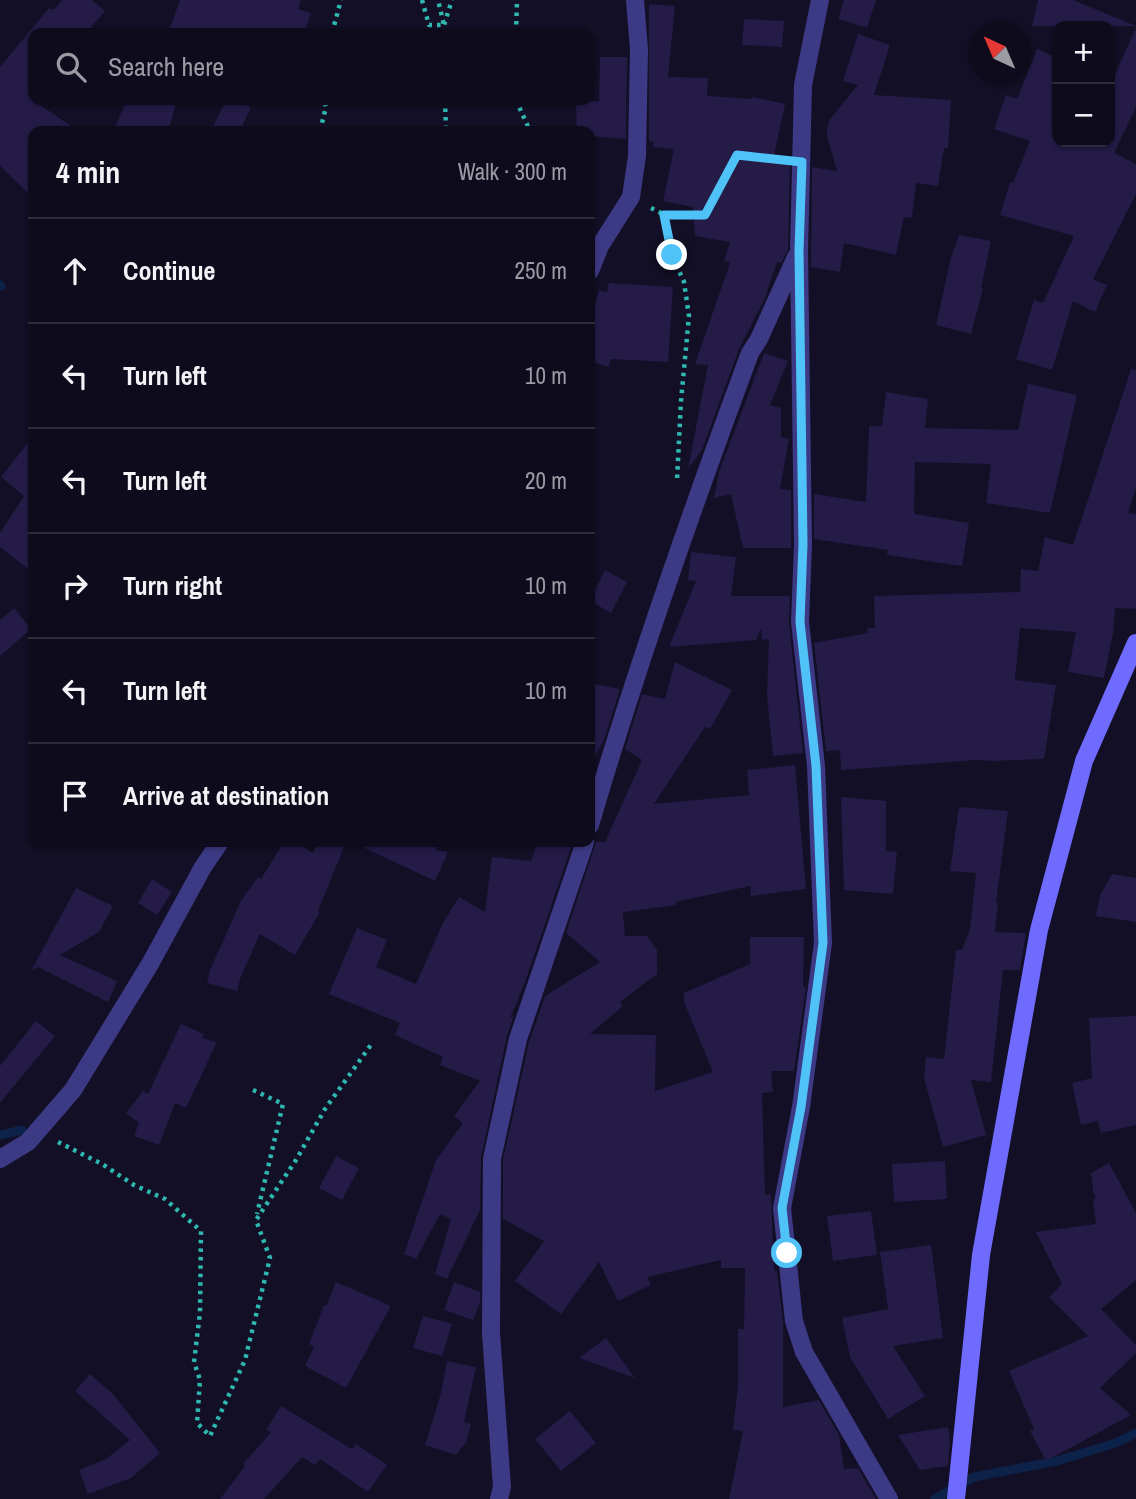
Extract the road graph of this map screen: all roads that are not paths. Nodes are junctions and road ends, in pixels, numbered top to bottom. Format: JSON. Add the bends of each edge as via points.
{"nodes":[{"id":1,"x":635,"y":0,"type":"edge"},
{"id":2,"x":820,"y":0,"type":"edge"},
{"id":3,"x":799,"y":251,"type":"junction"},
{"id":4,"x":595,"y":258,"type":"edge"},
{"id":5,"x":1136,"y":642,"type":"edge"},
{"id":6,"x":595,"y":808,"type":"edge"},
{"id":7,"x":217,"y":847,"type":"edge"},
{"id":8,"x":583,"y":847,"type":"edge"},
{"id":9,"x":0,"y":1159,"type":"edge"},
{"id":10,"x":499,"y":1499,"type":"edge"},
{"id":11,"x":889,"y":1499,"type":"edge"},
{"id":12,"x":956,"y":1499,"type":"edge"}],
"edges":[{"from":1,"to":4,"type":"street","via":[[637,156],[631,197]]},
{"from":2,"to":3,"type":"street","via":[[803,85]]},
{"from":3,"to":6,"type":"street","via":[[750,353],[685,529]]},
{"from":3,"to":11,"type":"street","via":[[800,622],[816,766],[823,943],[782,1208],[794,1321],[804,1352]]},
{"from":5,"to":12,"type":"street","via":[[1084,761],[1039,930],[981,1255]]},
{"from":7,"to":9,"type":"street","via":[[73,1090],[28,1142]]},
{"from":8,"to":10,"type":"street","via":[[518,1039],[492,1159],[491,1332],[502,1487]]}]}
